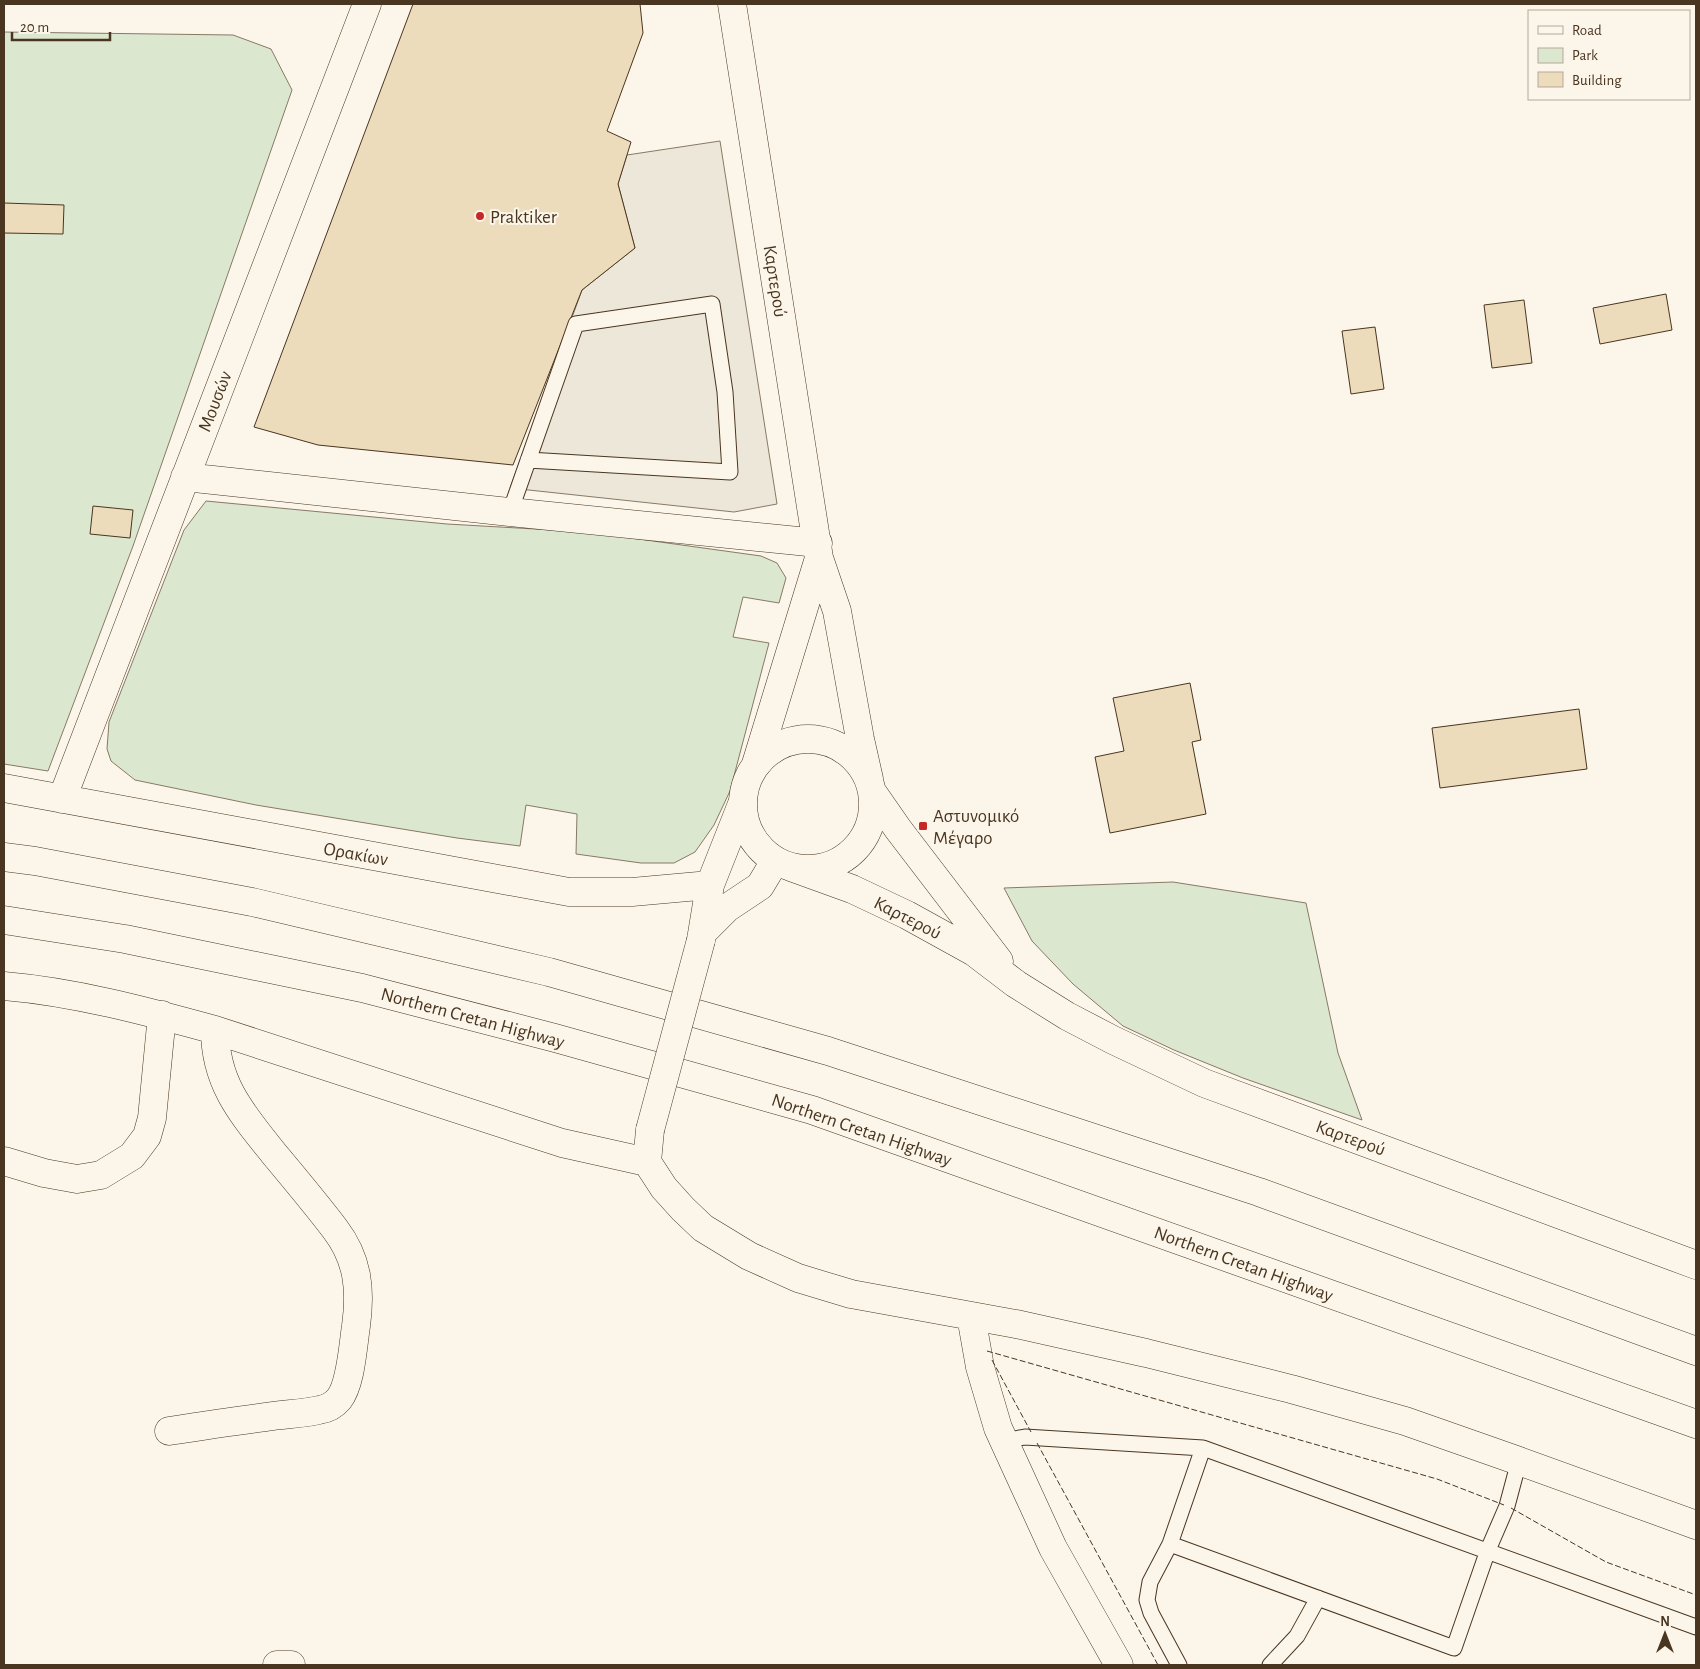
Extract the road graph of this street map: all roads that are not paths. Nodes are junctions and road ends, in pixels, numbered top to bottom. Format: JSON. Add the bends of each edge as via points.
{"nodes":[{"id":1,"x":367,"y":4,"type":"edge"},
{"id":2,"x":732,"y":4,"type":"edge"},
{"id":3,"x":528,"y":460,"type":"junction"},
{"id":4,"x":185,"y":477,"type":"junction"},
{"id":5,"x":510,"y":512,"type":"junction"},
{"id":6,"x":818,"y":551,"type":"junction"},
{"id":7,"x":756,"y":764,"type":"junction"},
{"id":8,"x":871,"y":786,"type":"junction"},
{"id":9,"x":4,"y":788,"type":"edge"},
{"id":10,"x":62,"y":799,"type":"junction"},
{"id":11,"x":742,"y":804,"type":"junction"},
{"id":12,"x":4,"y":857,"type":"edge"},
{"id":13,"x":783,"y":864,"type":"junction"},
{"id":14,"x":710,"y":885,"type":"junction"},
{"id":15,"x":4,"y":920,"type":"edge"},
{"id":16,"x":702,"y":936,"type":"junction"},
{"id":17,"x":1016,"y":984,"type":"junction"},
{"id":18,"x":4,"y":986,"type":"edge"},
{"id":19,"x":162,"y":1015,"type":"junction"},
{"id":20,"x":215,"y":1030,"type":"junction"},
{"id":21,"x":4,"y":1161,"type":"edge"},
{"id":22,"x":647,"y":1162,"type":"junction"},
{"id":23,"x":1696,"y":1265,"type":"edge"},
{"id":24,"x":971,"y":1316,"type":"junction"},
{"id":25,"x":1696,"y":1351,"type":"edge"},
{"id":26,"x":1696,"y":1424,"type":"edge"},
{"id":27,"x":169,"y":1431,"type":"dead end"},
{"id":28,"x":1004,"y":1442,"type":"junction"},
{"id":29,"x":1202,"y":1448,"type":"junction"},
{"id":30,"x":1519,"y":1461,"type":"junction"},
{"id":31,"x":1696,"y":1525,"type":"edge"},
{"id":32,"x":1170,"y":1544,"type":"junction"},
{"id":33,"x":1488,"y":1550,"type":"junction"},
{"id":34,"x":1318,"y":1598,"type":"junction"},
{"id":35,"x":1696,"y":1627,"type":"edge"},
{"id":36,"x":277,"y":1665,"type":"edge"},
{"id":37,"x":291,"y":1665,"type":"edge"},
{"id":38,"x":1119,"y":1665,"type":"edge"},
{"id":39,"x":1179,"y":1665,"type":"edge"},
{"id":40,"x":1270,"y":1665,"type":"edge"}],
"edges":[{"from":1,"to":4,"type":"main road","name":"Μουσών"},
{"from":2,"to":6,"type":"main road","name":"Καρτερού"},
{"from":3,"to":3,"type":"lane","via":[[730,472],[726,392],[712,304],[576,324]]},
{"from":3,"to":5,"type":"lane"},
{"from":4,"to":5,"type":"main road"},
{"from":4,"to":10,"type":"main road","name":"Μουσών"},
{"from":5,"to":6,"type":"main road"},
{"from":6,"to":7,"type":"main road","name":"Καρτερού"},
{"from":6,"to":8,"type":"main road","name":"Καρτερού","via":[[837,610]]},
{"from":7,"to":8,"type":"main road","via":[[783,743],[816,739],[833,743],[848,752],[860,764]]},
{"from":7,"to":11,"type":"main road","via":[[748,776]]},
{"from":8,"to":13,"type":"main road","via":[[874,810],[871,826],[852,853],[824,868],[808,870]]},
{"from":8,"to":17,"type":"main road","name":"Καρτερού","via":[[898,829]]},
{"from":9,"to":10,"type":"main road","name":"Ορακίων"},
{"from":10,"to":14,"type":"main road","name":"Ορακίων","via":[[569,892],[632,892]]},
{"from":11,"to":13,"type":"main road","via":[[744,821],[751,837],[761,851]]},
{"from":11,"to":14,"type":"main road"},
{"from":12,"to":25,"type":"main road","via":[[280,908],[549,972],[828,1051],[1259,1192]]},
{"from":13,"to":16,"type":"main road","via":[[760,886],[727,908]]},
{"from":13,"to":17,"type":"main road","name":"Καρτερού","via":[[852,889],[907,915],[974,952]]},
{"from":14,"to":16,"type":"main road"},
{"from":15,"to":26,"type":"main road","name":"Northern Cretan Highway","via":[[125,939],[362,988],[812,1110]]},
{"from":16,"to":22,"type":"main road","bridge":true,"via":[[650,1130]]},
{"from":17,"to":23,"type":"main road","name":"Καρτερού","via":[[1113,1040],[1204,1083]]},
{"from":18,"to":19,"type":"main road","via":[[74,996]]},
{"from":19,"to":20,"type":"main road"},
{"from":19,"to":21,"type":"main road","via":[[152,1118],[147,1136],[132,1156],[101,1175],[76,1179]]},
{"from":20,"to":22,"type":"main road","via":[[562,1143]]},
{"from":20,"to":27,"type":"main road","via":[[221,1072],[236,1104],[350,1251],[357,1278],[357,1317],[347,1381],[340,1397],[332,1405],[318,1410]]},
{"from":22,"to":24,"type":"main road","via":[[664,1188],[703,1228],[771,1267],[851,1294]]},
{"from":24,"to":28,"type":"main road","via":[[988,1396]]},
{"from":24,"to":30,"type":"main road","via":[[1146,1353],[1291,1389],[1405,1421]]},
{"from":28,"to":29,"type":"lane","via":[[1025,1437]]},
{"from":28,"to":38,"type":"main road","via":[[1053,1548]]},
{"from":29,"to":32,"type":"lane"},
{"from":29,"to":33,"type":"lane"},
{"from":30,"to":31,"type":"main road"},
{"from":30,"to":33,"type":"lane","via":[[1507,1506]]},
{"from":32,"to":34,"type":"lane"},
{"from":32,"to":39,"type":"lane","via":[[1150,1582],[1146,1600]]},
{"from":33,"to":34,"type":"lane","via":[[1454,1648]]},
{"from":33,"to":35,"type":"lane"},
{"from":34,"to":40,"type":"lane","via":[[1297,1636]]},
{"from":36,"to":37,"type":"main road"}]}
